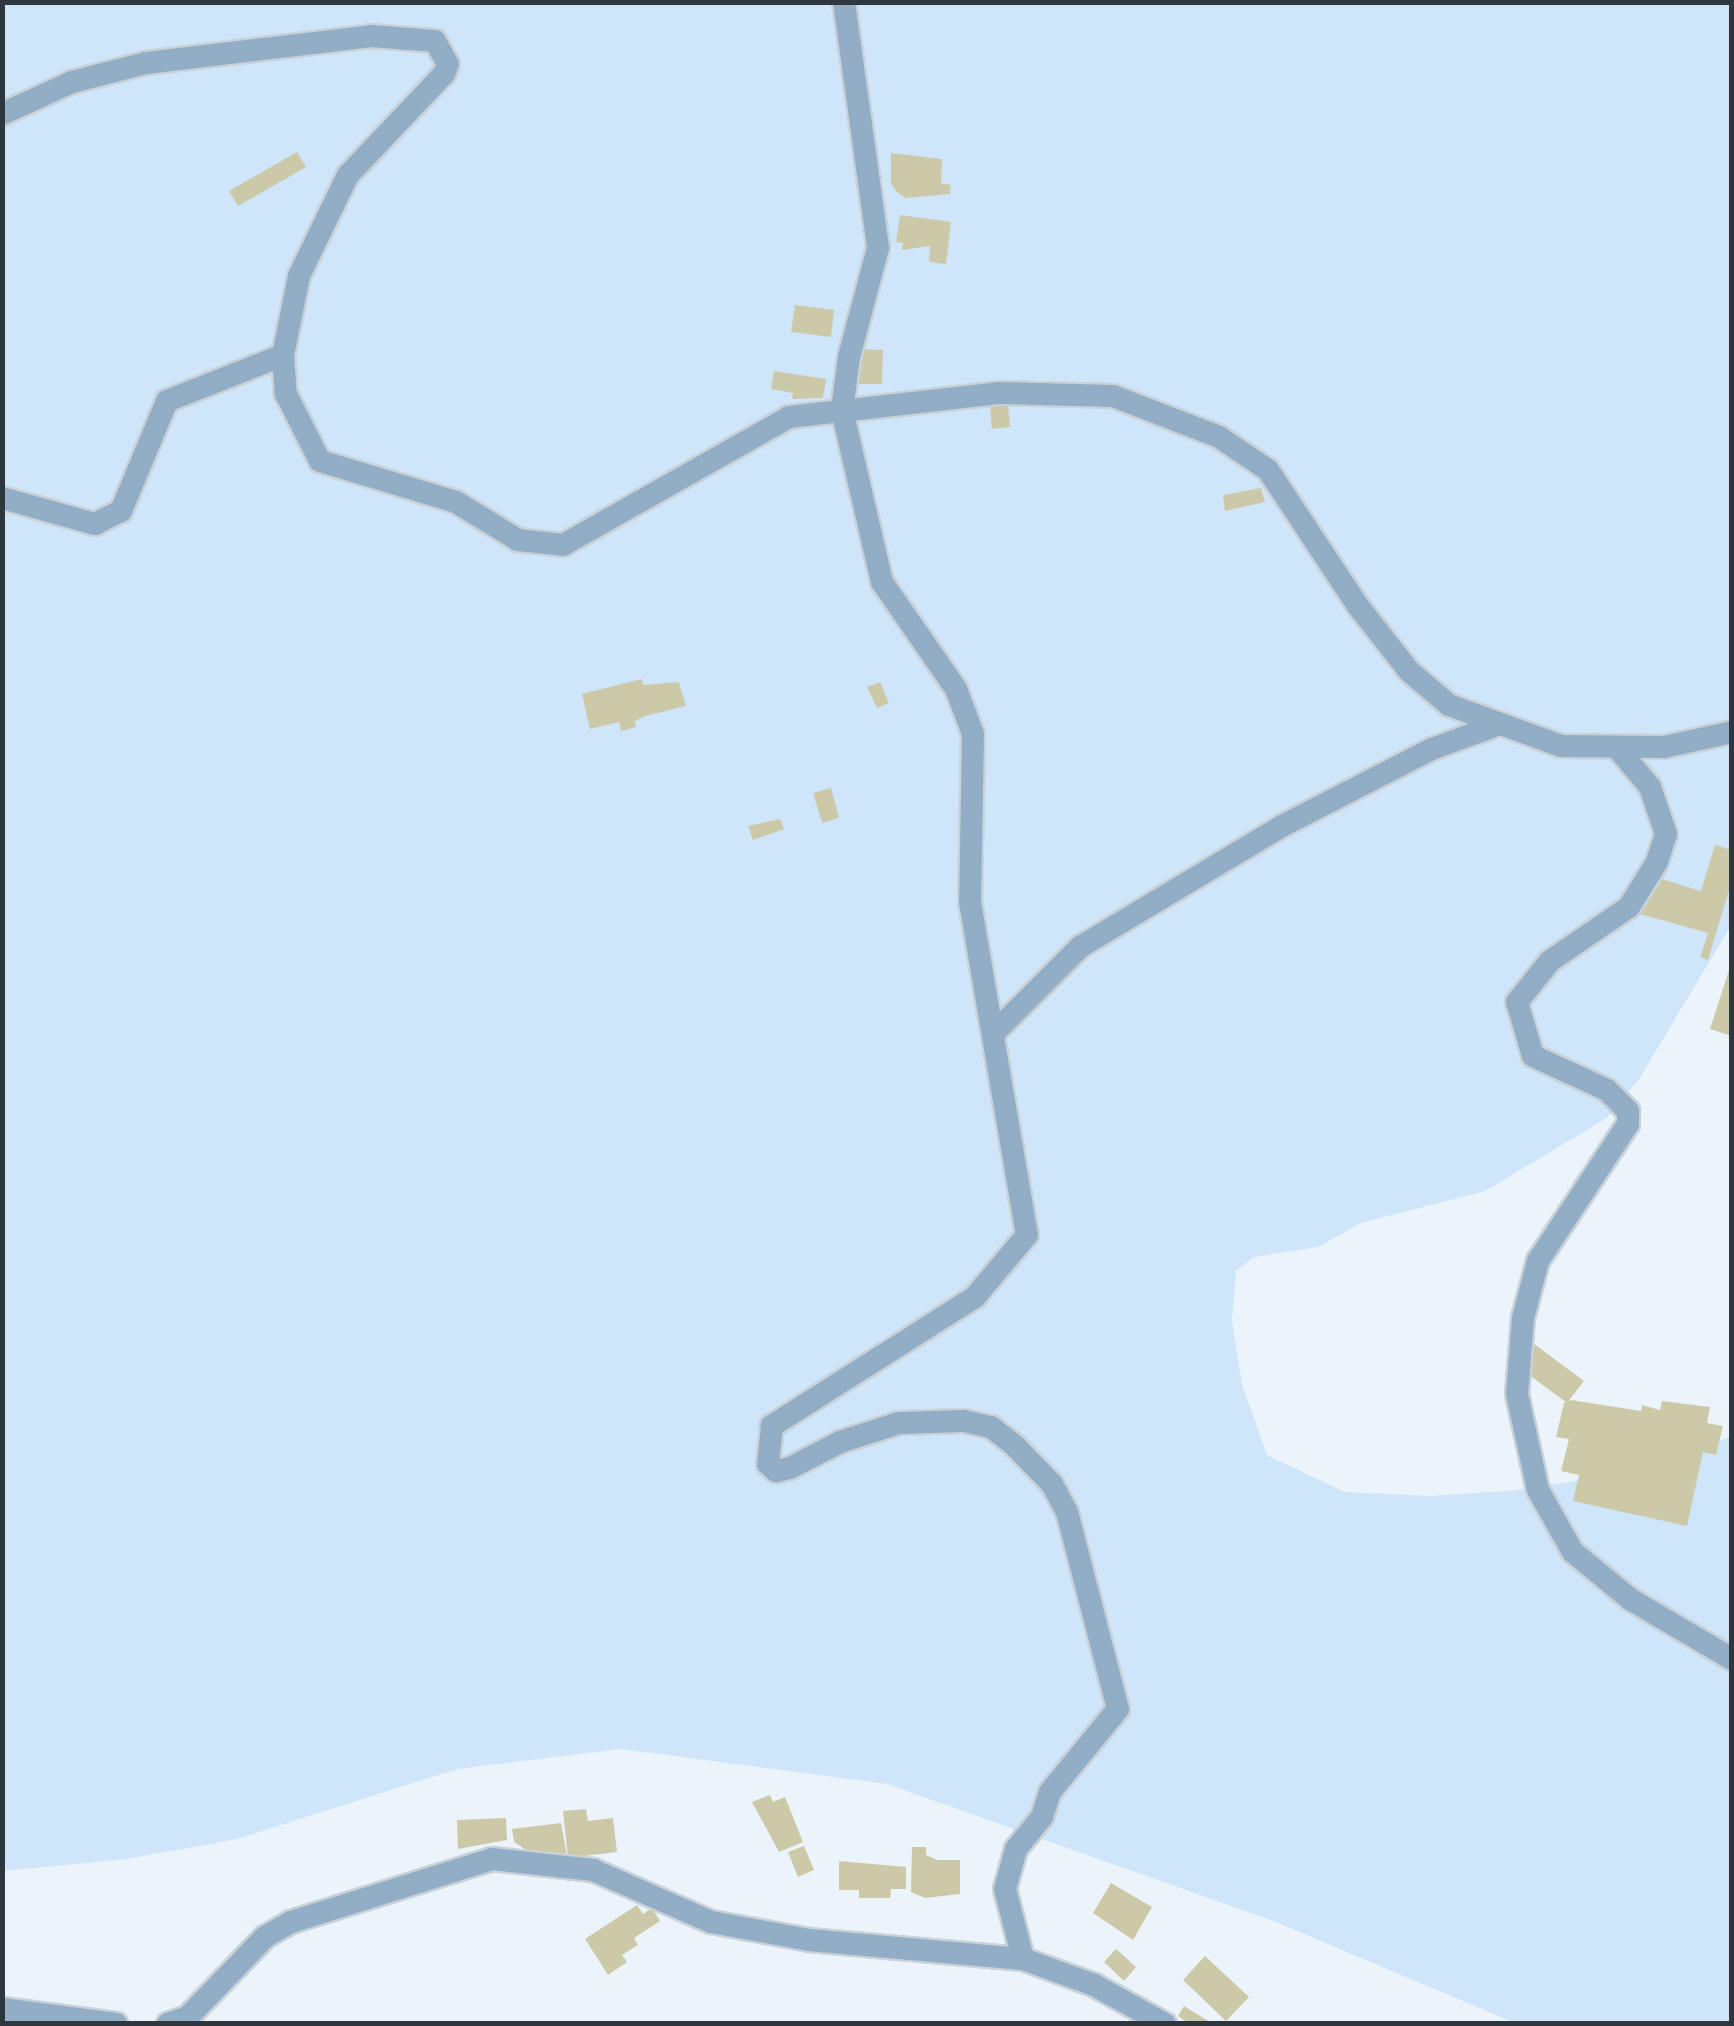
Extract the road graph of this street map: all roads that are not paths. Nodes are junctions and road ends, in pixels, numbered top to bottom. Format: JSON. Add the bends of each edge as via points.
{"nodes":[{"id":1,"x":844,"y":2,"type":"edge"},
{"id":2,"x":2,"y":114,"type":"edge"},
{"id":3,"x":283,"y":355,"type":"junction"},
{"id":4,"x":842,"y":410,"type":"junction"},
{"id":5,"x":2,"y":498,"type":"edge"},
{"id":6,"x":1497,"y":725,"type":"junction"},
{"id":7,"x":1732,"y":732,"type":"edge"},
{"id":8,"x":1619,"y":750,"type":"junction"},
{"id":9,"x":994,"y":1033,"type":"junction"},
{"id":10,"x":1732,"y":1658,"type":"edge"},
{"id":11,"x":1023,"y":1960,"type":"junction"},
{"id":12,"x":2,"y":2009,"type":"edge"},
{"id":13,"x":116,"y":2024,"type":"edge"},
{"id":14,"x":168,"y":2024,"type":"edge"},
{"id":15,"x":1166,"y":2024,"type":"edge"}],
"edges":[{"from":1,"to":4,"type":"street","via":[[878,248]]},
{"from":2,"to":3,"type":"street","via":[[72,82],[146,63],[371,36],[436,42],[448,64],[444,74],[348,175],[299,276]]},
{"from":3,"to":4,"type":"street","via":[[286,394],[320,461],[456,502],[518,540],[563,545],[789,417]]},
{"from":3,"to":5,"type":"street","via":[[166,401],[121,511],[95,524]]},
{"from":4,"to":6,"type":"street","via":[[1001,394],[1112,396],[1219,437],[1268,470],[1409,670],[1449,705]]},
{"from":4,"to":9,"type":"street","via":[[882,582],[956,688],[974,734],[970,902]]},
{"from":6,"to":8,"type":"street","via":[[1561,746]]},
{"from":6,"to":9,"type":"street","via":[[1432,749],[1282,826],[1080,948]]},
{"from":7,"to":8,"type":"street"},
{"from":8,"to":10,"type":"street","via":[[1650,788],[1666,834],[1657,862],[1629,907],[1550,960],[1517,1002],[1532,1056],[1606,1090],[1628,1111],[1628,1124],[1538,1261],[1523,1318],[1516,1394],[1538,1490],[1573,1552],[1630,1598]]},
{"from":9,"to":11,"type":"street","via":[[1027,1235],[976,1298],[795,1406],[772,1426],[766,1442],[768,1464],[776,1471],[899,1423],[990,1427],[1052,1484],[1066,1512],[1118,1708],[1050,1792],[1042,1817],[1016,1850],[1005,1888]]},
{"from":11,"to":14,"type":"street","via":[[809,1940],[711,1922],[593,1870],[492,1859],[291,1922],[264,1937],[188,2017]]},
{"from":11,"to":15,"type":"street","via":[[1094,1986]]},
{"from":12,"to":13,"type":"street"}]}
